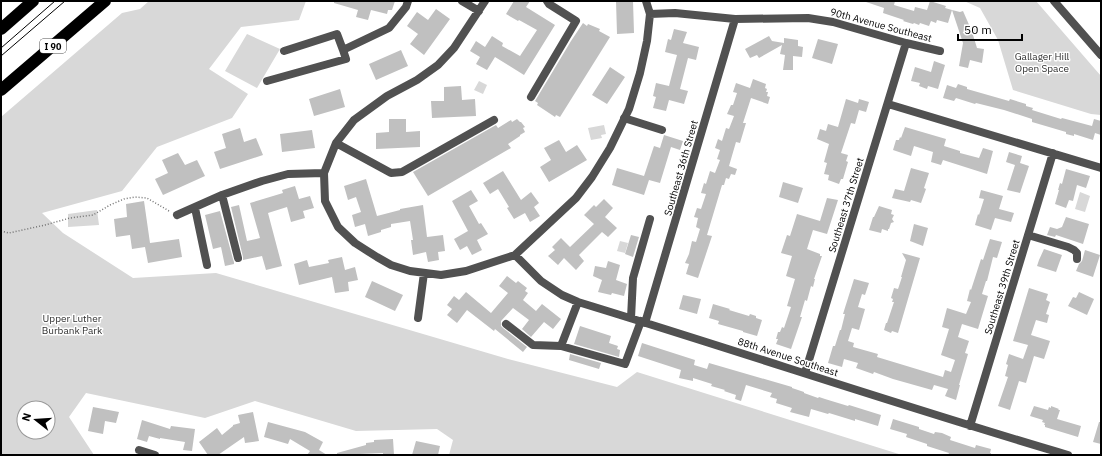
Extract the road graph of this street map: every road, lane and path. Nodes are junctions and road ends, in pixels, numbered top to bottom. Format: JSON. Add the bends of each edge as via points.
{"nodes":[{"id":1,"x":33,"y":1,"type":"edge"},
{"id":2,"x":105,"y":1,"type":"edge"},
{"id":3,"x":408,"y":1,"type":"edge"},
{"id":4,"x":462,"y":1,"type":"edge"},
{"id":5,"x":486,"y":1,"type":"edge"},
{"id":6,"x":547,"y":1,"type":"edge"},
{"id":7,"x":646,"y":1,"type":"edge"},
{"id":8,"x":1054,"y":1,"type":"edge"},
{"id":9,"x":479,"y":11,"type":"junction"},
{"id":10,"x":650,"y":14,"type":"junction"},
{"id":11,"x":735,"y":19,"type":"junction"},
{"id":12,"x":1,"y":29,"type":"edge"},
{"id":13,"x":906,"y":43,"type":"junction"},
{"id":14,"x":343,"y":50,"type":"junction"},
{"id":15,"x":284,"y":51,"type":"dead end"},
{"id":16,"x":940,"y":51,"type":"dead end"},
{"id":17,"x":1101,"y":55,"type":"edge"},
{"id":18,"x":267,"y":81,"type":"dead end"},
{"id":19,"x":1,"y":90,"type":"edge"},
{"id":20,"x":531,"y":97,"type":"dead end"},
{"id":21,"x":888,"y":104,"type":"junction"},
{"id":22,"x":624,"y":118,"type":"junction"},
{"id":23,"x":494,"y":120,"type":"dead end"},
{"id":24,"x":662,"y":130,"type":"dead end"},
{"id":25,"x":336,"y":143,"type":"junction"},
{"id":26,"x":1053,"y":153,"type":"junction"},
{"id":27,"x":1101,"y":168,"type":"edge"},
{"id":28,"x":324,"y":173,"type":"junction"},
{"id":29,"x":222,"y":195,"type":"junction"},
{"id":30,"x":195,"y":208,"type":"junction"},
{"id":31,"x":177,"y":215,"type":"joint"},
{"id":32,"x":650,"y":219,"type":"dead end"},
{"id":33,"x":1,"y":231,"type":"edge"},
{"id":34,"x":1028,"y":234,"type":"junction"},
{"id":35,"x":516,"y":255,"type":"junction"},
{"id":36,"x":238,"y":258,"type":"dead end"},
{"id":37,"x":1077,"y":259,"type":"dead end"},
{"id":38,"x":207,"y":265,"type":"dead end"},
{"id":39,"x":424,"y":273,"type":"junction"},
{"id":40,"x":578,"y":302,"type":"junction"},
{"id":41,"x":418,"y":318,"type":"dead end"},
{"id":42,"x":631,"y":318,"type":"junction"},
{"id":43,"x":643,"y":322,"type":"junction"},
{"id":44,"x":506,"y":324,"type":"dead end"},
{"id":45,"x":561,"y":346,"type":"junction"},
{"id":46,"x":805,"y":373,"type":"junction"},
{"id":47,"x":970,"y":426,"type":"junction"},
{"id":48,"x":139,"y":450,"type":"dead end"},
{"id":49,"x":155,"y":455,"type":"edge"},
{"id":50,"x":1068,"y":455,"type":"edge"}],
"edges":[{"from":1,"to":12,"type":"highway"},
{"from":2,"to":19,"type":"highway","number":"I 90"},
{"from":3,"to":14,"type":"street","via":[[389,28]]},
{"from":4,"to":9,"type":"street"},
{"from":5,"to":9,"type":"street"},
{"from":6,"to":20,"type":"street","via":[[576,21]]},
{"from":7,"to":10,"type":"street"},
{"from":8,"to":17,"type":"street"},
{"from":9,"to":25,"type":"street","via":[[454,48],[438,65],[387,96],[354,120]]},
{"from":10,"to":11,"type":"street","name":"90th Avenue Southeast","via":[[675,13]]},
{"from":10,"to":22,"type":"street","via":[[640,73]]},
{"from":11,"to":13,"type":"street","name":"90th Avenue Southeast","via":[[808,18],[833,22]]},
{"from":11,"to":43,"type":"street","name":"Southeast 36th Street"},
{"from":13,"to":16,"type":"street","name":"90th Avenue Southeast"},
{"from":13,"to":21,"type":"street","name":"Southeast 37th Street"},
{"from":14,"to":15,"type":"street","via":[[337,34]]},
{"from":14,"to":18,"type":"street","via":[[346,59]]},
{"from":21,"to":26,"type":"street"},
{"from":21,"to":46,"type":"street","name":"Southeast 37th Street"},
{"from":22,"to":24,"type":"street"},
{"from":22,"to":35,"type":"street","via":[[610,148],[576,198]]},
{"from":23,"to":25,"type":"street","via":[[402,172],[391,173]]},
{"from":25,"to":28,"type":"street"},
{"from":26,"to":27,"type":"street"},
{"from":26,"to":34,"type":"street","name":"Southeast 39th Street"},
{"from":28,"to":29,"type":"street","via":[[288,174]]},
{"from":28,"to":39,"type":"street","via":[[325,201],[338,227],[355,243],[377,257],[398,267]]},
{"from":29,"to":30,"type":"street"},
{"from":29,"to":36,"type":"street"},
{"from":30,"to":31,"type":"street"},
{"from":30,"to":38,"type":"street"},
{"from":31,"to":33,"type":"path","via":[[147,198],[135,197],[124,199],[93,214],[9,233]]},
{"from":32,"to":42,"type":"street","via":[[633,278]]},
{"from":34,"to":37,"type":"street","via":[[1074,250]]},
{"from":34,"to":47,"type":"street","name":"Southeast 39th Street"},
{"from":35,"to":39,"type":"street","via":[[466,271],[441,275]]},
{"from":35,"to":40,"type":"street","name":"88th Avenue Southeast","via":[[540,281]]},
{"from":39,"to":41,"type":"street"},
{"from":40,"to":42,"type":"street","name":"88th Avenue Southeast"},
{"from":40,"to":45,"type":"street"},
{"from":42,"to":43,"type":"street","name":"88th Avenue Southeast"},
{"from":43,"to":45,"type":"street","name":"Southeast 36th Street","via":[[625,364]]},
{"from":43,"to":46,"type":"street","name":"88th Avenue Southeast"},
{"from":44,"to":45,"type":"street","via":[[533,345]]},
{"from":46,"to":47,"type":"street","name":"88th Avenue Southeast"},
{"from":47,"to":50,"type":"street","name":"88th Avenue Southeast"},
{"from":48,"to":49,"type":"street"}]}
